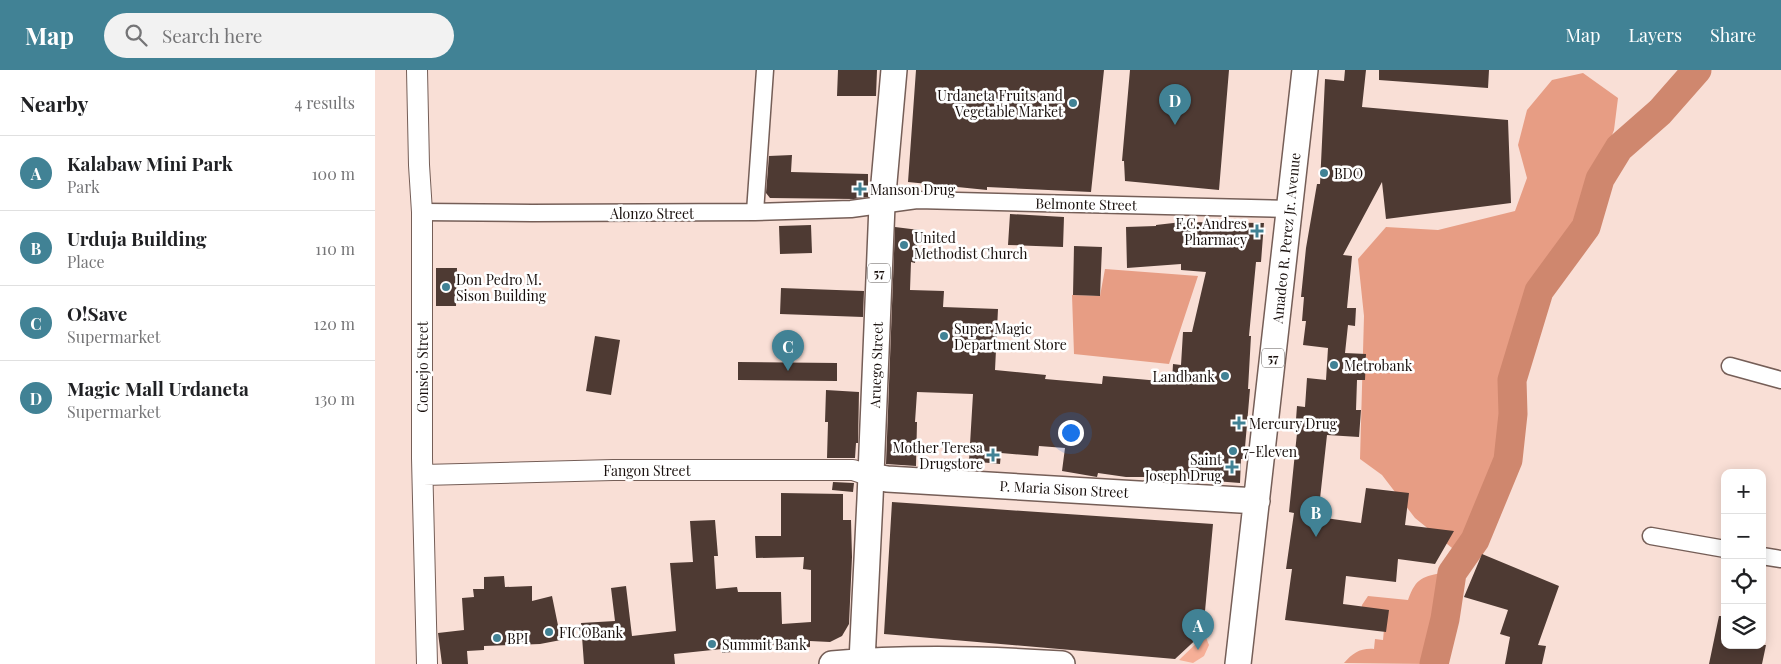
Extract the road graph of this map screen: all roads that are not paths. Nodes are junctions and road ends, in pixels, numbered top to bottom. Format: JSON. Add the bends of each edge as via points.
{"nodes":[{"id":1,"x":417,"y":70,"type":"edge"},
{"id":2,"x":765,"y":70,"type":"edge"},
{"id":3,"x":894,"y":70,"type":"edge"},
{"id":4,"x":1305,"y":70,"type":"edge"},
{"id":5,"x":882,"y":204,"type":"junction"},
{"id":6,"x":1290,"y":209,"type":"junction"},
{"id":7,"x":422,"y":212,"type":"junction"},
{"id":8,"x":755,"y":212,"type":"junction"},
{"id":9,"x":1730,"y":366,"type":"dead end"},
{"id":10,"x":1781,"y":380,"type":"edge"},
{"id":11,"x":423,"y":475,"type":"junction"},
{"id":12,"x":871,"y":476,"type":"junction"},
{"id":13,"x":1229,"y":498,"type":"junction"},
{"id":14,"x":1257,"y":501,"type":"junction"},
{"id":15,"x":1651,"y":536,"type":"dead end"},
{"id":16,"x":1721,"y":548,"type":"edge"},
{"id":17,"x":1766,"y":557,"type":"edge"},
{"id":18,"x":1781,"y":559,"type":"edge"},
{"id":19,"x":1239,"y":655,"type":"edge"},
{"id":20,"x":862,"y":661,"type":"junction"},
{"id":21,"x":427,"y":664,"type":"edge"},
{"id":22,"x":832,"y":664,"type":"edge"},
{"id":23,"x":1062,"y":664,"type":"edge"}],
"edges":[{"from":1,"to":7,"type":"street","name":"Consejo Street"},
{"from":2,"to":8,"type":"street"},
{"from":3,"to":5,"type":"main road","name":"Aruego Street","number":"57"},
{"from":4,"to":6,"type":"main road","name":"Amadeo R. Perez Jr. Avenue","number":"57"},
{"from":5,"to":6,"type":"street","name":"Belmonte Street","via":[[917,200]]},
{"from":5,"to":8,"type":"street","name":"Alonzo Street","via":[[851,209]]},
{"from":5,"to":12,"type":"main road","name":"Aruego Street","number":"57"},
{"from":6,"to":14,"type":"main road","name":"Amadeo R. Perez Jr. Avenue","number":"57"},
{"from":7,"to":8,"type":"street","name":"Alonzo Street"},
{"from":7,"to":11,"type":"street","name":"Consejo Street"},
{"from":9,"to":10,"type":"street"},
{"from":11,"to":12,"type":"street","name":"Fangon Street","via":[[613,470],[853,470]]},
{"from":11,"to":21,"type":"street","name":"Consejo Street"},
{"from":12,"to":13,"type":"main road","name":"P. Maria Sison Street"},
{"from":12,"to":20,"type":"main road","name":"Aruego Street","number":"57"},
{"from":13,"to":14,"type":"main road","name":"P. Maria Sison Street"},
{"from":13,"to":19,"type":"main road","name":"Amadeo R. Perez Jr. Avenue","via":[[1240,522],[1227,628]]},
{"from":14,"to":19,"type":"main road","name":"Amadeo R. Perez Jr. Avenue","number":"57"},
{"from":15,"to":16,"type":"street"},
{"from":17,"to":18,"type":"street"},
{"from":20,"to":22,"type":"main road"},
{"from":20,"to":23,"type":"main road","via":[[1001,660]]}]}
